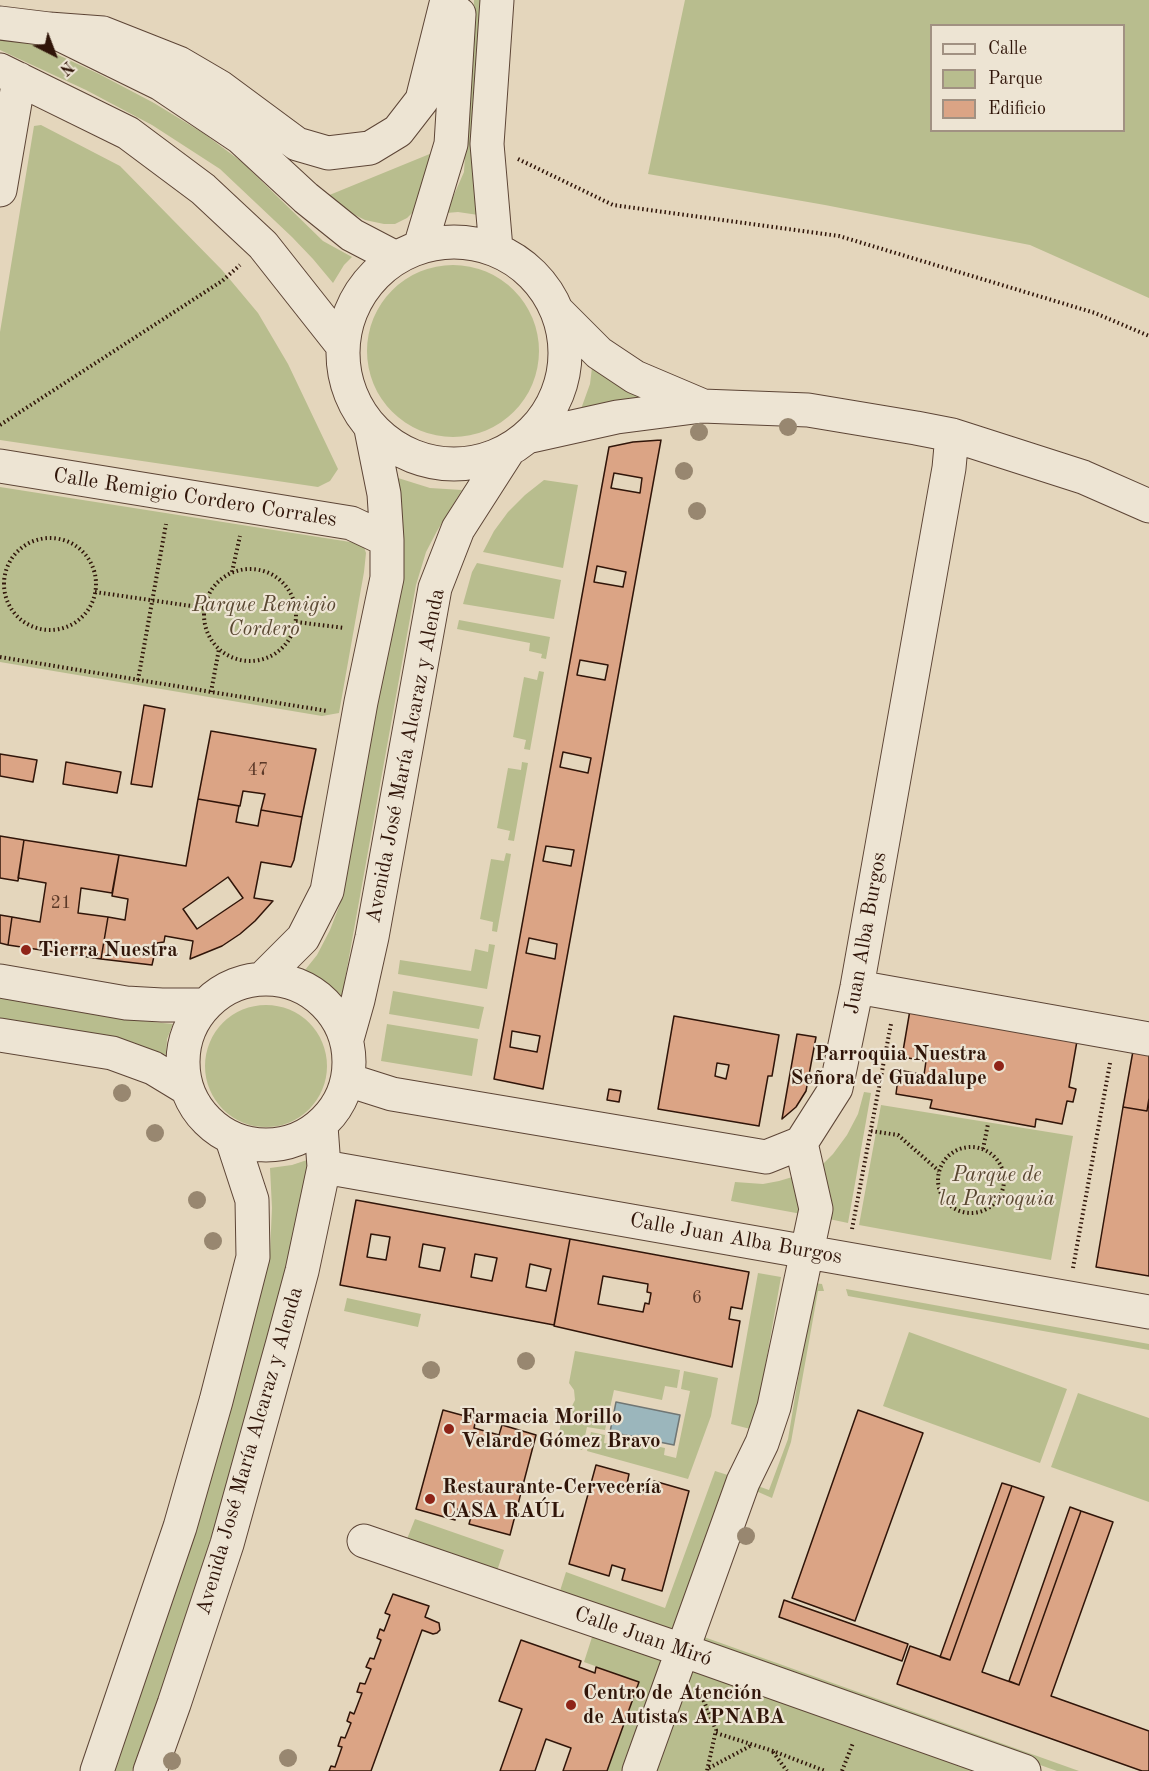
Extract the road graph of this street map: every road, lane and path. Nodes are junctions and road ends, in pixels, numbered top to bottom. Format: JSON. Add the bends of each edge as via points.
{"nodes":[{"id":1,"x":447,"y":0,"type":"edge"},
{"id":2,"x":460,"y":0,"type":"edge"},
{"id":3,"x":497,"y":0,"type":"edge"},
{"id":4,"x":0,"y":23,"type":"edge"},
{"id":5,"x":49,"y":29,"type":"junction"},
{"id":6,"x":9,"y":75,"type":"edge"},
{"id":7,"x":488,"y":144,"type":"junction"},
{"id":8,"x":0,"y":190,"type":"edge"},
{"id":9,"x":263,"y":244,"type":"junction"},
{"id":10,"x":496,"y":249,"type":"junction"},
{"id":11,"x":408,"y":252,"type":"junction"},
{"id":12,"x":558,"y":312,"type":"junction"},
{"id":13,"x":1149,"y":336,"type":"edge"},
{"id":14,"x":342,"y":345,"type":"junction"},
{"id":15,"x":702,"y":405,"type":"junction"},
{"id":16,"x":0,"y":425,"type":"edge"},
{"id":17,"x":371,"y":429,"type":"junction"},
{"id":18,"x":952,"y":435,"type":"junction"},
{"id":19,"x":517,"y":444,"type":"junction"},
{"id":20,"x":0,"y":466,"type":"edge"},
{"id":21,"x":1149,"y":506,"type":"edge"},
{"id":22,"x":167,"y":520,"type":"dead end"},
{"id":23,"x":240,"y":532,"type":"dead end"},
{"id":24,"x":387,"y":540,"type":"junction"},
{"id":25,"x":3,"y":572,"type":"edge"},
{"id":26,"x":232,"y":573,"type":"junction"},
{"id":27,"x":95,"y":592,"type":"junction"},
{"id":28,"x":152,"y":600,"type":"junction"},
{"id":29,"x":205,"y":608,"type":"junction"},
{"id":30,"x":347,"y":618,"type":"dead end"},
{"id":31,"x":296,"y":622,"type":"junction"},
{"id":32,"x":345,"y":628,"type":"junction"},
{"id":33,"x":343,"y":638,"type":"dead end"},
{"id":34,"x":219,"y":648,"type":"junction"},
{"id":35,"x":0,"y":657,"type":"edge"},
{"id":36,"x":138,"y":680,"type":"junction"},
{"id":37,"x":211,"y":692,"type":"junction"},
{"id":38,"x":329,"y":701,"type":"dead end"},
{"id":39,"x":263,"y":978,"type":"junction"},
{"id":40,"x":0,"y":981,"type":"edge"},
{"id":41,"x":857,"y":987,"type":"junction"},
{"id":42,"x":897,"y":994,"type":"junction"},
{"id":43,"x":205,"y":1005,"type":"junction"},
{"id":44,"x":1116,"y":1033,"type":"junction"},
{"id":45,"x":0,"y":1035,"type":"edge"},
{"id":46,"x":347,"y":1039,"type":"junction"},
{"id":47,"x":1149,"y":1039,"type":"edge"},
{"id":48,"x":348,"y":1080,"type":"junction"},
{"id":49,"x":186,"y":1088,"type":"junction"},
{"id":50,"x":988,"y":1124,"type":"dead end"},
{"id":51,"x":321,"y":1126,"type":"junction"},
{"id":52,"x":871,"y":1131,"type":"junction"},
{"id":53,"x":232,"y":1139,"type":"junction"},
{"id":54,"x":801,"y":1143,"type":"junction"},
{"id":55,"x":983,"y":1149,"type":"junction"},
{"id":56,"x":324,"y":1167,"type":"junction"},
{"id":57,"x":939,"y":1171,"type":"junction"},
{"id":58,"x":806,"y":1251,"type":"junction"},
{"id":59,"x":846,"y":1258,"type":"junction"},
{"id":60,"x":1068,"y":1298,"type":"junction"},
{"id":61,"x":1149,"y":1312,"type":"edge"},
{"id":62,"x":363,"y":1541,"type":"dead end"},
{"id":63,"x":682,"y":1650,"type":"junction"},
{"id":64,"x":753,"y":1744,"type":"junction"},
{"id":65,"x":772,"y":1751,"type":"junction"},
{"id":66,"x":708,"y":1770,"type":"edge"},
{"id":67,"x":97,"y":1771,"type":"edge"},
{"id":68,"x":150,"y":1771,"type":"edge"},
{"id":69,"x":639,"y":1771,"type":"edge"},
{"id":70,"x":787,"y":1771,"type":"edge"},
{"id":71,"x":825,"y":1771,"type":"edge"},
{"id":72,"x":1024,"y":1771,"type":"edge"}],
"edges":[{"from":1,"to":5,"type":"street","via":[[422,100],[398,131],[370,147],[328,153],[297,144],[220,87],[179,63],[103,33]]},
{"from":2,"to":11,"type":"street","via":[[451,144]]},
{"from":3,"to":7,"type":"street"},
{"from":4,"to":5,"type":"street"},
{"from":5,"to":11,"type":"street","via":[[161,84],[240,137],[352,236]]},
{"from":6,"to":8,"type":"street"},
{"from":6,"to":9,"type":"street","via":[[128,133],[203,189]]},
{"from":7,"to":10,"type":"street"},
{"from":7,"to":13,"type":"path","via":[[613,205],[839,236],[1095,313]]},
{"from":9,"to":14,"type":"street"},
{"from":9,"to":16,"type":"path","via":[[222,281]]},
{"from":10,"to":11,"type":"street","via":[[445,242]]},
{"from":10,"to":12,"type":"street","via":[[522,264],[543,286]]},
{"from":11,"to":14,"type":"street","via":[[369,280],[351,311]]},
{"from":12,"to":15,"type":"street","via":[[599,353],[635,377]]},
{"from":12,"to":19,"type":"street","name":"Avenida José María Alcaraz y Alenda","via":[[566,349],[561,387],[543,420]]},
{"from":14,"to":17,"type":"street","via":[[344,375],[354,404]]},
{"from":15,"to":18,"type":"street","via":[[808,410]]},
{"from":15,"to":19,"type":"street","via":[[617,417]]},
{"from":17,"to":19,"type":"street","via":[[401,452],[436,464],[473,463]]},
{"from":17,"to":24,"type":"street","via":[[384,494]]},
{"from":18,"to":21,"type":"street","via":[[1083,477]]},
{"from":18,"to":41,"type":"street","name":"Juan Alba Burgos"},
{"from":19,"to":46,"type":"street","name":"Avenida José María Alcaraz y Alenda","via":[[458,529],[435,588],[372,937]]},
{"from":20,"to":24,"type":"street","name":"Calle Remigio Cordero Corrales","via":[[351,523]]},
{"from":22,"to":28,"type":"path"},
{"from":23,"to":26,"type":"path"},
{"from":24,"to":39,"type":"street","via":[[387,578],[327,891],[303,938]]},
{"from":25,"to":27,"type":"path","via":[[11,558],[34,540],[64,539],[89,558],[95,573]]},
{"from":25,"to":27,"type":"path","via":[[7,602],[27,624],[41,629],[71,625],[83,616]]},
{"from":26,"to":29,"type":"path","via":[[213,588]]},
{"from":26,"to":31,"type":"path","via":[[251,568],[280,579],[296,606]]},
{"from":27,"to":28,"type":"path"},
{"from":28,"to":29,"type":"path"},
{"from":28,"to":36,"type":"path"},
{"from":29,"to":34,"type":"path","via":[[207,632]]},
{"from":30,"to":32,"type":"path"},
{"from":31,"to":32,"type":"path"},
{"from":31,"to":34,"type":"path","via":[[291,636],[270,657],[240,660]]},
{"from":32,"to":33,"type":"path"},
{"from":34,"to":37,"type":"path"},
{"from":35,"to":36,"type":"path"},
{"from":36,"to":37,"type":"path"},
{"from":37,"to":38,"type":"path","via":[[327,712]]},
{"from":39,"to":43,"type":"street","via":[[232,986]]},
{"from":39,"to":46,"type":"street","via":[[291,982],[316,994],[335,1014]]},
{"from":40,"to":43,"type":"street","via":[[126,1003]]},
{"from":41,"to":42,"type":"street"},
{"from":41,"to":54,"type":"street","name":"Juan Alba Burgos","via":[[836,1088]]},
{"from":42,"to":44,"type":"street"},
{"from":42,"to":52,"type":"path"},
{"from":43,"to":49,"type":"street","via":[[185,1043]]},
{"from":44,"to":47,"type":"street"},
{"from":44,"to":60,"type":"path"},
{"from":45,"to":49,"type":"street","via":[[112,1053],[153,1068]]},
{"from":46,"to":48,"type":"street"},
{"from":48,"to":51,"type":"street","via":[[338,1105]]},
{"from":48,"to":54,"type":"street","via":[[392,1094],[766,1157]]},
{"from":49,"to":53,"type":"street","via":[[196,1108],[212,1126]]},
{"from":50,"to":55,"type":"path"},
{"from":51,"to":53,"type":"street","via":[[301,1139],[278,1145]]},
{"from":51,"to":56,"type":"street","name":"Avenida José María Alcaraz y Alenda"},
{"from":52,"to":57,"type":"path","via":[[898,1135]]},
{"from":52,"to":59,"type":"path"},
{"from":53,"to":67,"type":"street","via":[[252,1200],[253,1257],[180,1527]]},
{"from":54,"to":58,"type":"street","via":[[816,1209]]},
{"from":55,"to":57,"type":"path","via":[[960,1149],[944,1161]]},
{"from":55,"to":57,"type":"path","via":[[999,1161],[1005,1182],[996,1203],[987,1210],[964,1213],[945,1202],[939,1192]]},
{"from":56,"to":58,"type":"street","name":"Calle Juan Alba Burgos"},
{"from":56,"to":68,"type":"street","name":"Avenida José María Alcaraz y Alenda","via":[[296,1291],[227,1544]]},
{"from":58,"to":59,"type":"street","name":"Calle Juan Alba Burgos"},
{"from":58,"to":63,"type":"street","via":[[774,1407]]},
{"from":59,"to":60,"type":"street","name":"Calle Juan Alba Burgos"},
{"from":60,"to":61,"type":"street","name":"Calle Juan Alba Burgos"},
{"from":62,"to":63,"type":"street","name":"Calle Juan Miró"},
{"from":63,"to":69,"type":"street"},
{"from":63,"to":72,"type":"street","name":"Calle Juan Miró"},
{"from":64,"to":65,"type":"path"},
{"from":64,"to":66,"type":"path"},
{"from":64,"to":66,"type":"path","via":[[716,1733]]},
{"from":65,"to":70,"type":"path"},
{"from":65,"to":71,"type":"path"}]}
